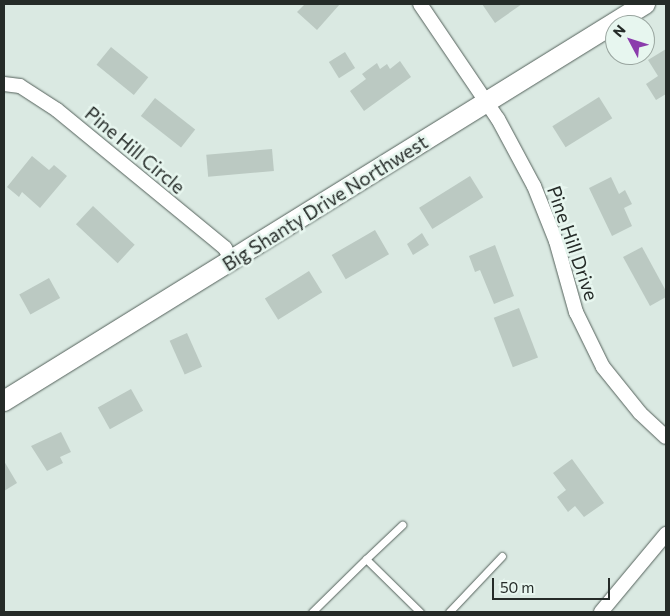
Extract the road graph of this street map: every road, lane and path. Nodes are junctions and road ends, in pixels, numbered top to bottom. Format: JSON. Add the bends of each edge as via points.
{"nodes":[{"id":1,"x":420,"y":4,"type":"edge"},
{"id":2,"x":645,"y":4,"type":"edge"},
{"id":3,"x":4,"y":84,"type":"edge"},
{"id":4,"x":487,"y":102,"type":"junction"},
{"id":5,"x":232,"y":261,"type":"junction"},
{"id":6,"x":4,"y":401,"type":"edge"},
{"id":7,"x":666,"y":437,"type":"edge"},
{"id":8,"x":402,"y":525,"type":"dead end"},
{"id":9,"x":666,"y":534,"type":"edge"},
{"id":10,"x":502,"y":556,"type":"dead end"},
{"id":11,"x":366,"y":559,"type":"junction"},
{"id":12,"x":312,"y":612,"type":"edge"},
{"id":13,"x":420,"y":612,"type":"edge"},
{"id":14,"x":449,"y":612,"type":"edge"},
{"id":15,"x":601,"y":612,"type":"edge"}],
"edges":[{"from":1,"to":4,"type":"street","name":"Pine Hill Drive"},
{"from":2,"to":4,"type":"street","name":"Big Shanty Drive Northwest"},
{"from":3,"to":5,"type":"street","name":"Pine Hill Circle","via":[[20,86],[57,110],[225,248]]},
{"from":4,"to":5,"type":"street","name":"Big Shanty Drive Northwest"},
{"from":4,"to":7,"type":"street","name":"Pine Hill Drive","via":[[515,148],[546,214],[576,312],[589,342],[621,391]]},
{"from":5,"to":6,"type":"street","name":"Big Shanty Drive Northwest"},
{"from":8,"to":11,"type":"lane"},
{"from":9,"to":15,"type":"street"},
{"from":10,"to":14,"type":"lane"},
{"from":11,"to":12,"type":"lane"},
{"from":11,"to":13,"type":"lane"}]}
